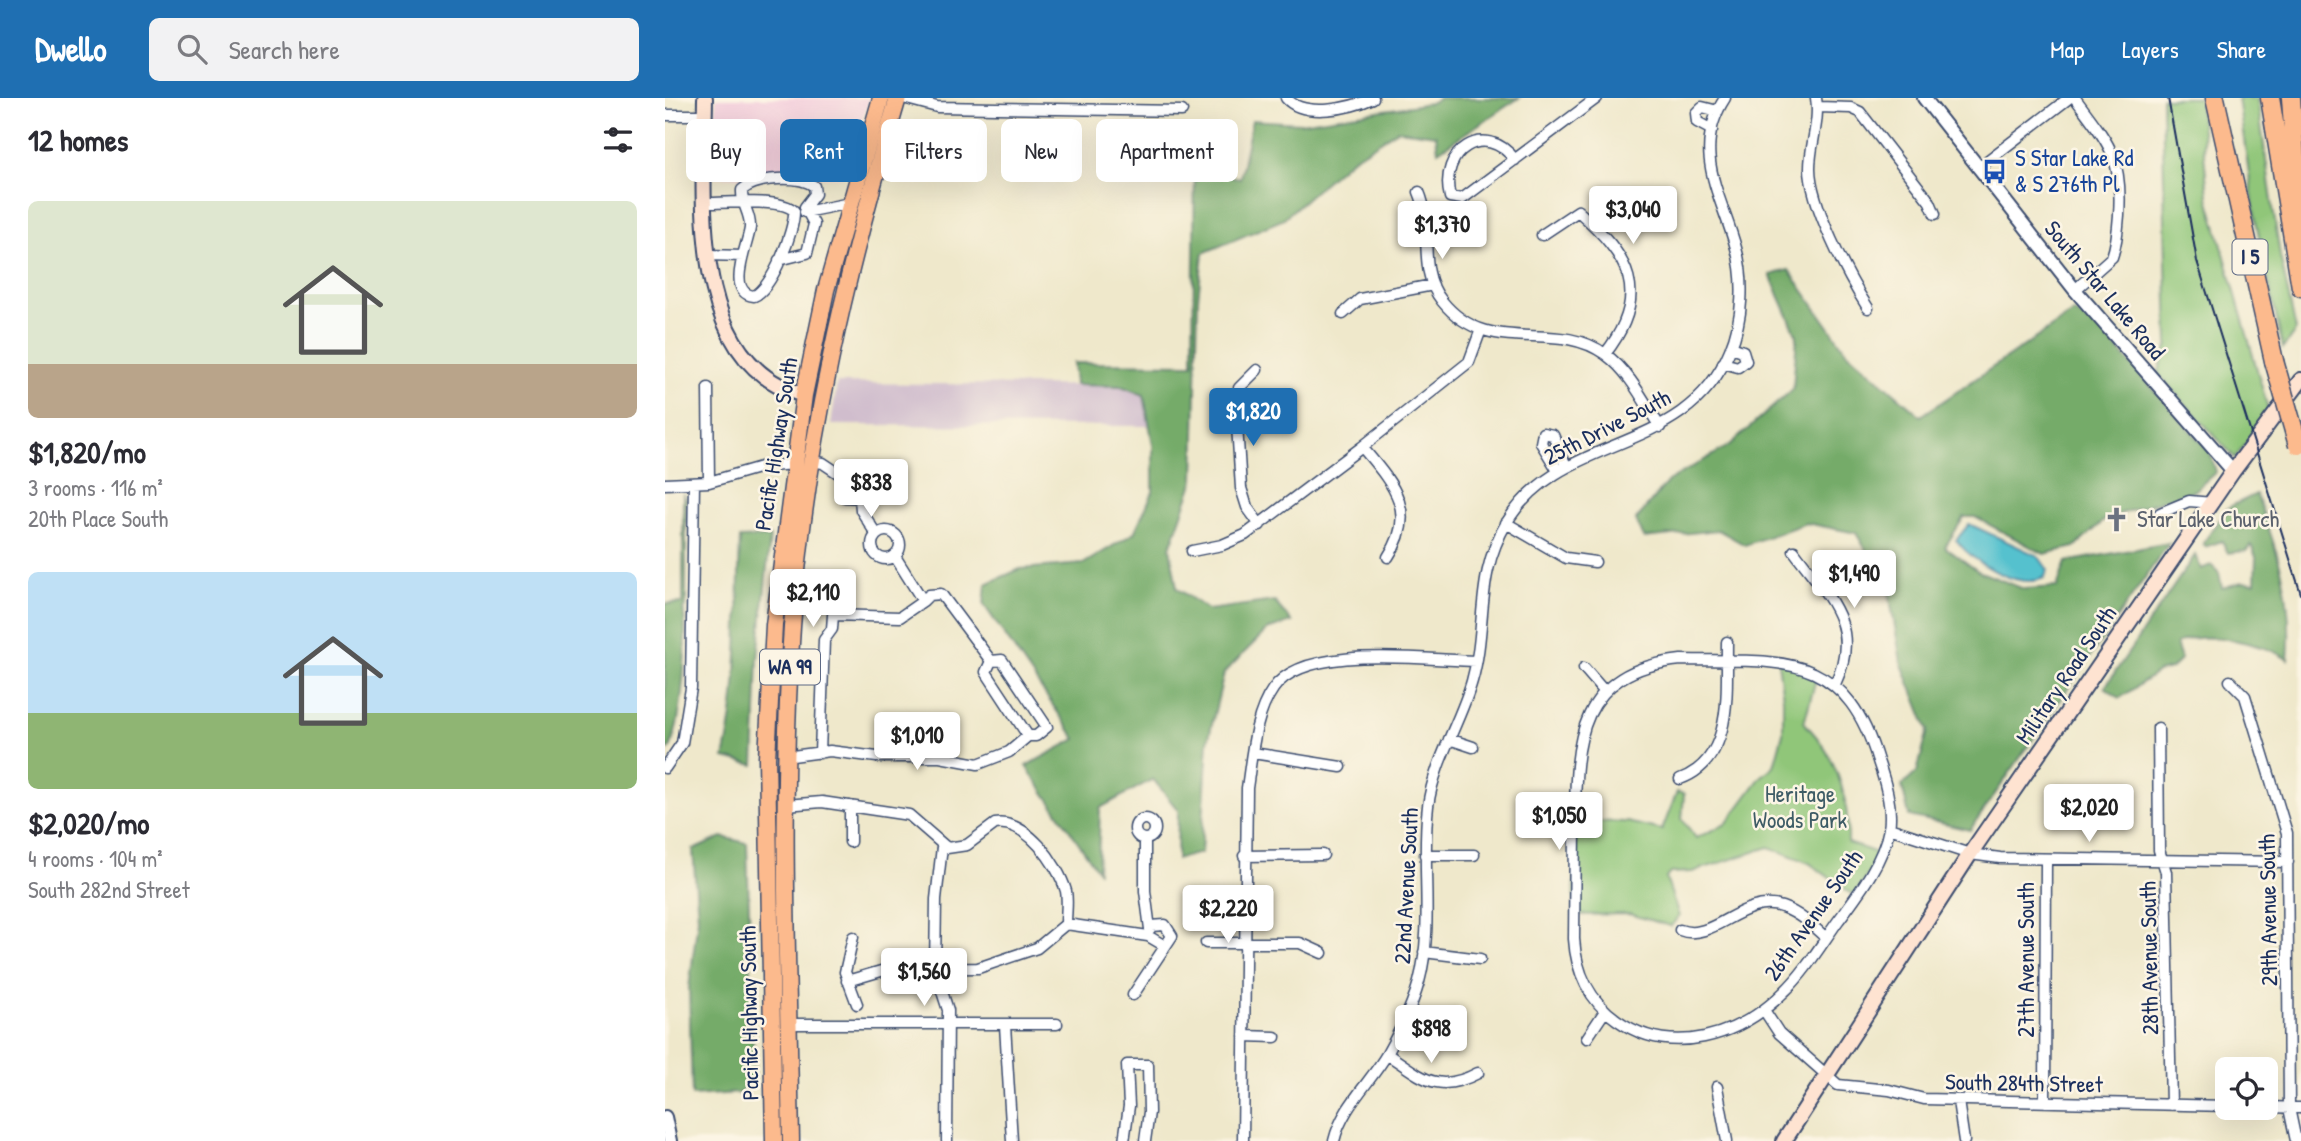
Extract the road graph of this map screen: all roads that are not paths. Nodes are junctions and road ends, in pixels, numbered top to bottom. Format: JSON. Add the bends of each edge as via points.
{"nodes":[{"id":1,"x":705,"y":98,"type":"edge"},
{"id":2,"x":881,"y":98,"type":"edge"},
{"id":3,"x":901,"y":98,"type":"edge"},
{"id":4,"x":1286,"y":98,"type":"edge"},
{"id":5,"x":1373,"y":98,"type":"edge"},
{"id":6,"x":1597,"y":98,"type":"edge"},
{"id":7,"x":1725,"y":98,"type":"edge"},
{"id":8,"x":1924,"y":98,"type":"edge"},
{"id":9,"x":2069,"y":98,"type":"edge"},
{"id":10,"x":2075,"y":98,"type":"edge"},
{"id":11,"x":2215,"y":98,"type":"edge"},
{"id":12,"x":2224,"y":98,"type":"edge"},
{"id":13,"x":2270,"y":98,"type":"edge"},
{"id":14,"x":2291,"y":98,"type":"edge"},
{"id":15,"x":1817,"y":103,"type":"edge"},
{"id":16,"x":1182,"y":111,"type":"dead end"},
{"id":17,"x":1718,"y":111,"type":"junction"},
{"id":18,"x":665,"y":115,"type":"edge"},
{"id":19,"x":705,"y":115,"type":"junction"},
{"id":20,"x":1712,"y":130,"type":"junction"},
{"id":21,"x":1515,"y":159,"type":"junction"},
{"id":22,"x":1978,"y":168,"type":"junction"},
{"id":23,"x":2233,"y":182,"type":"junction"},
{"id":24,"x":1419,"y":192,"type":"dead end"},
{"id":25,"x":705,"y":203,"type":"junction"},
{"id":26,"x":850,"y":203,"type":"junction"},
{"id":27,"x":742,"y":204,"type":"junction"},
{"id":28,"x":758,"y":204,"type":"junction"},
{"id":29,"x":808,"y":212,"type":"junction"},
{"id":30,"x":794,"y":215,"type":"junction"},
{"id":31,"x":1935,"y":215,"type":"dead end"},
{"id":32,"x":750,"y":228,"type":"junction"},
{"id":33,"x":1542,"y":235,"type":"dead end"},
{"id":34,"x":707,"y":255,"type":"junction"},
{"id":35,"x":743,"y":256,"type":"junction"},
{"id":36,"x":779,"y":260,"type":"junction"},
{"id":37,"x":2301,"y":275,"type":"edge"},
{"id":38,"x":1433,"y":285,"type":"junction"},
{"id":39,"x":2301,"y":287,"type":"edge"},
{"id":40,"x":2075,"y":290,"type":"junction"},
{"id":41,"x":1868,"y":308,"type":"dead end"},
{"id":42,"x":1343,"y":314,"type":"dead end"},
{"id":43,"x":1480,"y":332,"type":"junction"},
{"id":44,"x":1731,"y":347,"type":"junction"},
{"id":45,"x":1605,"y":354,"type":"junction"},
{"id":46,"x":1723,"y":363,"type":"junction"},
{"id":47,"x":1257,"y":370,"type":"dead end"},
{"id":48,"x":2301,"y":380,"type":"edge"},
{"id":49,"x":708,"y":388,"type":"dead end"},
{"id":50,"x":804,"y":395,"type":"junction"},
{"id":51,"x":1660,"y":427,"type":"junction"},
{"id":52,"x":1362,"y":447,"type":"junction"},
{"id":53,"x":2299,"y":450,"type":"edge"},
{"id":54,"x":812,"y":461,"type":"junction"},
{"id":55,"x":793,"y":464,"type":"junction"},
{"id":56,"x":2233,"y":471,"type":"junction"},
{"id":57,"x":709,"y":482,"type":"junction"},
{"id":58,"x":694,"y":483,"type":"junction"},
{"id":59,"x":665,"y":484,"type":"edge"},
{"id":60,"x":2213,"y":503,"type":"junction"},
{"id":61,"x":2160,"y":513,"type":"dead end"},
{"id":62,"x":1506,"y":523,"type":"junction"},
{"id":63,"x":1260,"y":526,"type":"junction"},
{"id":64,"x":876,"y":534,"type":"junction"},
{"id":65,"x":1192,"y":551,"type":"dead end"},
{"id":66,"x":1794,"y":551,"type":"dead end"},
{"id":67,"x":1388,"y":557,"type":"dead end"},
{"id":68,"x":896,"y":558,"type":"junction"},
{"id":69,"x":1595,"y":562,"type":"dead end"},
{"id":70,"x":796,"y":584,"type":"junction"},
{"id":71,"x":922,"y":601,"type":"junction"},
{"id":72,"x":1727,"y":642,"type":"dead end"},
{"id":73,"x":772,"y":654,"type":"junction"},
{"id":74,"x":991,"y":661,"type":"junction"},
{"id":75,"x":1475,"y":661,"type":"junction"},
{"id":76,"x":1727,"y":661,"type":"junction"},
{"id":77,"x":1584,"y":668,"type":"dead end"},
{"id":78,"x":2231,"y":681,"type":"dead end"},
{"id":79,"x":1835,"y":684,"type":"junction"},
{"id":80,"x":1604,"y":691,"type":"junction"},
{"id":81,"x":2158,"y":728,"type":"dead end"},
{"id":82,"x":1028,"y":736,"type":"junction"},
{"id":83,"x":1449,"y":739,"type":"junction"},
{"id":84,"x":1473,"y":747,"type":"dead end"},
{"id":85,"x":820,"y":753,"type":"junction"},
{"id":86,"x":1253,"y":753,"type":"junction"},
{"id":87,"x":785,"y":757,"type":"junction"},
{"id":88,"x":1341,"y":767,"type":"dead end"},
{"id":89,"x":665,"y":768,"type":"edge"},
{"id":90,"x":1680,"y":779,"type":"dead end"},
{"id":91,"x":786,"y":806,"type":"junction"},
{"id":92,"x":850,"y":806,"type":"junction"},
{"id":93,"x":1889,"y":828,"type":"junction"},
{"id":94,"x":1145,"y":839,"type":"dead end"},
{"id":95,"x":850,"y":842,"type":"dead end"},
{"id":96,"x":942,"y":847,"type":"junction"},
{"id":97,"x":1970,"y":854,"type":"junction"},
{"id":98,"x":1323,"y":855,"type":"dead end"},
{"id":99,"x":1425,"y":855,"type":"junction"},
{"id":100,"x":1474,"y":855,"type":"dead end"},
{"id":101,"x":1244,"y":856,"type":"junction"},
{"id":102,"x":2046,"y":859,"type":"junction"},
{"id":103,"x":2163,"y":860,"type":"junction"},
{"id":104,"x":2288,"y":862,"type":"junction"},
{"id":105,"x":1066,"y":924,"type":"junction"},
{"id":106,"x":1679,"y":930,"type":"dead end"},
{"id":107,"x":1149,"y":931,"type":"junction"},
{"id":108,"x":853,"y":937,"type":"dead end"},
{"id":109,"x":1826,"y":938,"type":"junction"},
{"id":110,"x":1206,"y":943,"type":"dead end"},
{"id":111,"x":1243,"y":943,"type":"junction"},
{"id":112,"x":1165,"y":946,"type":"junction"},
{"id":113,"x":1425,"y":952,"type":"junction"},
{"id":114,"x":1322,"y":953,"type":"dead end"},
{"id":115,"x":1480,"y":960,"type":"dead end"},
{"id":116,"x":770,"y":962,"type":"junction"},
{"id":117,"x":935,"y":970,"type":"junction"},
{"id":118,"x":847,"y":981,"type":"junction"},
{"id":119,"x":1133,"y":995,"type":"dead end"},
{"id":120,"x":857,"y":1004,"type":"dead end"},
{"id":121,"x":1764,"y":1010,"type":"junction"},
{"id":122,"x":1605,"y":1011,"type":"junction"},
{"id":123,"x":948,"y":1023,"type":"junction"},
{"id":124,"x":789,"y":1024,"type":"junction"},
{"id":125,"x":1058,"y":1024,"type":"dead end"},
{"id":126,"x":1005,"y":1025,"type":"junction"},
{"id":127,"x":1244,"y":1036,"type":"junction"},
{"id":128,"x":1275,"y":1037,"type":"dead end"},
{"id":129,"x":1587,"y":1038,"type":"dead end"},
{"id":130,"x":1387,"y":1054,"type":"junction"},
{"id":131,"x":1478,"y":1073,"type":"dead end"},
{"id":132,"x":1826,"y":1074,"type":"junction"},
{"id":133,"x":1717,"y":1087,"type":"dead end"},
{"id":134,"x":1958,"y":1101,"type":"junction"},
{"id":135,"x":2045,"y":1102,"type":"junction"},
{"id":136,"x":2171,"y":1105,"type":"junction"},
{"id":137,"x":2215,"y":1106,"type":"edge"},
{"id":138,"x":2278,"y":1108,"type":"edge"},
{"id":139,"x":2289,"y":1108,"type":"junction"},
{"id":140,"x":2301,"y":1108,"type":"edge"},
{"id":141,"x":665,"y":1117,"type":"edge"},
{"id":142,"x":670,"y":1141,"type":"edge"},
{"id":143,"x":773,"y":1141,"type":"edge"},
{"id":144,"x":791,"y":1141,"type":"edge"},
{"id":145,"x":947,"y":1141,"type":"edge"},
{"id":146,"x":1012,"y":1141,"type":"edge"},
{"id":147,"x":1124,"y":1141,"type":"edge"},
{"id":148,"x":1145,"y":1141,"type":"edge"},
{"id":149,"x":1243,"y":1141,"type":"edge"},
{"id":150,"x":1333,"y":1141,"type":"edge"},
{"id":151,"x":1727,"y":1141,"type":"edge"},
{"id":152,"x":1784,"y":1141,"type":"edge"},
{"id":153,"x":1964,"y":1141,"type":"edge"},
{"id":154,"x":2296,"y":1141,"type":"edge"}],
"edges":[{"from":1,"to":19,"type":"main road"},
{"from":2,"to":26,"type":"main road","name":"Pacific Highway South","number":"WA 99"},
{"from":3,"to":16,"type":"street","via":[[949,107]]},
{"from":3,"to":54,"type":"main road","name":"Pacific Highway South","number":"WA 99","via":[[843,297]]},
{"from":4,"to":5,"type":"street","via":[[1300,107],[1324,108]]},
{"from":6,"to":21,"type":"street"},
{"from":7,"to":17,"type":"street","name":"25th Drive South"},
{"from":8,"to":22,"type":"street","name":"South Star Lake Road"},
{"from":9,"to":22,"type":"street"},
{"from":10,"to":40,"type":"street","via":[[2111,149],[2119,167],[2120,192],[2112,257]]},
{"from":11,"to":23,"type":"highway"},
{"from":12,"to":23,"type":"highway","number":"I 5"},
{"from":13,"to":39,"type":"highway","number":"I 5"},
{"from":14,"to":37,"type":"highway"},
{"from":15,"to":31,"type":"street","via":[[1851,108],[1868,120]]},
{"from":15,"to":41,"type":"street","via":[[1811,154],[1813,190],[1850,279]]},
{"from":17,"to":20,"type":"street","name":"25th Drive South"},
{"from":17,"to":20,"type":"street","name":"25th Drive South","via":[[1702,107],[1696,113],[1697,122]]},
{"from":18,"to":19,"type":"street"},
{"from":19,"to":25,"type":"main road"},
{"from":20,"to":44,"type":"street","name":"25th Drive South","via":[[1712,181],[1737,249],[1741,277]]},
{"from":21,"to":21,"type":"street","via":[[1497,145],[1466,146],[1449,166],[1450,197],[1462,199]]},
{"from":22,"to":40,"type":"street","name":"South Star Lake Road"},
{"from":23,"to":53,"type":"highway","number":"I 5","bridge":true},
{"from":24,"to":38,"type":"street"},
{"from":25,"to":27,"type":"street"},
{"from":25,"to":34,"type":"main road"},
{"from":26,"to":29,"type":"street"},
{"from":26,"to":50,"type":"main road","name":"Pacific Highway South","number":"WA 99"},
{"from":27,"to":28,"type":"street"},
{"from":27,"to":29,"type":"street","via":[[743,191],[751,184],[806,181],[816,190],[806,204]]},
{"from":27,"to":32,"type":"street"},
{"from":28,"to":30,"type":"street","via":[[787,205]]},
{"from":28,"to":32,"type":"street"},
{"from":29,"to":30,"type":"street"},
{"from":29,"to":36,"type":"street","via":[[814,224],[807,253]]},
{"from":30,"to":36,"type":"street"},
{"from":32,"to":35,"type":"street"},
{"from":33,"to":45,"type":"street","via":[[1578,211],[1622,257],[1630,282],[1629,311]]},
{"from":34,"to":35,"type":"street"},
{"from":34,"to":50,"type":"main road","via":[[716,298],[750,366],[774,385]]},
{"from":35,"to":36,"type":"street","via":[[741,287],[750,296],[765,290]]},
{"from":38,"to":42,"type":"street","via":[[1360,299]]},
{"from":38,"to":43,"type":"street","via":[[1456,316]]},
{"from":40,"to":56,"type":"street","name":"South Star Lake Road"},
{"from":43,"to":45,"type":"street","via":[[1564,340]]},
{"from":43,"to":52,"type":"street","via":[[1469,362]]},
{"from":44,"to":46,"type":"street","name":"25th Drive South"},
{"from":44,"to":46,"type":"street","name":"25th Drive South","via":[[1745,354],[1744,364]]},
{"from":45,"to":51,"type":"street","via":[[1631,380]]},
{"from":46,"to":51,"type":"street","name":"25th Drive South","via":[[1699,398]]},
{"from":47,"to":63,"type":"street","via":[[1239,388],[1236,409],[1241,488]]},
{"from":48,"to":56,"type":"main road","name":"Military Road South"},
{"from":49,"to":57,"type":"street"},
{"from":50,"to":55,"type":"main road","name":"Pacific Highway South","number":"WA 99"},
{"from":50,"to":70,"type":"main road","via":[[810,408],[790,546]]},
{"from":51,"to":62,"type":"street","name":"25th Drive South","via":[[1562,468],[1535,487]]},
{"from":52,"to":63,"type":"street"},
{"from":52,"to":67,"type":"street","via":[[1387,477],[1401,504],[1401,536]]},
{"from":54,"to":64,"type":"street","via":[[841,475],[845,497],[860,498],[861,510]]},
{"from":54,"to":70,"type":"main road","name":"Pacific Highway South","number":"WA 99"},
{"from":55,"to":57,"type":"street","via":[[761,467]]},
{"from":55,"to":73,"type":"main road","name":"Pacific Highway South","number":"WA 99"},
{"from":56,"to":60,"type":"main road","name":"Military Road South"},
{"from":57,"to":58,"type":"street"},
{"from":58,"to":59,"type":"street"},
{"from":58,"to":89,"type":"street","via":[[691,688],[682,743]]},
{"from":60,"to":61,"type":"street","via":[[2189,501]]},
{"from":60,"to":97,"type":"main road","name":"Military Road South"},
{"from":62,"to":69,"type":"street","via":[[1566,558]]},
{"from":62,"to":75,"type":"street","name":"22nd Avenue South","via":[[1484,579]]},
{"from":63,"to":65,"type":"street","via":[[1222,545]]},
{"from":64,"to":68,"type":"street","via":[[872,546],[878,554],[887,560]]},
{"from":64,"to":68,"type":"street","via":[[886,531],[895,536],[900,549]]},
{"from":66,"to":79,"type":"street","via":[[1843,622],[1846,653]]},
{"from":68,"to":71,"type":"street"},
{"from":70,"to":87,"type":"main road","name":"Pacific Highway South","number":"WA 99"},
{"from":71,"to":74,"type":"street","via":[[941,594]]},
{"from":71,"to":85,"type":"street","via":[[897,618],[833,615],[832,629],[824,640]]},
{"from":72,"to":76,"type":"street"},
{"from":73,"to":87,"type":"main road","via":[[774,745]]},
{"from":73,"to":116,"type":"main road","name":"Pacific Highway South","number":"WA 99","via":[[767,758]]},
{"from":74,"to":82,"type":"street","via":[[986,672]]},
{"from":74,"to":82,"type":"street","via":[[1002,660],[1047,727]]},
{"from":75,"to":83,"type":"street","name":"22nd Avenue South","via":[[1473,680]]},
{"from":75,"to":86,"type":"street","via":[[1355,658],[1305,665],[1273,688]]},
{"from":76,"to":79,"type":"street","via":[[1792,664]]},
{"from":76,"to":80,"type":"street","via":[[1681,660],[1644,666]]},
{"from":76,"to":90,"type":"street","via":[[1720,743],[1702,768]]},
{"from":77,"to":80,"type":"street"},
{"from":78,"to":104,"type":"street","name":"29th Avenue South","via":[[2245,696],[2277,792],[2286,825]]},
{"from":79,"to":93,"type":"street","name":"26th Avenue South","via":[[1857,712],[1876,753]]},
{"from":80,"to":122,"type":"street","via":[[1582,727],[1576,754],[1574,927],[1582,978]]},
{"from":81,"to":103,"type":"street","name":"28th Avenue South","via":[[2159,850]]},
{"from":82,"to":85,"type":"street","via":[[1009,752],[978,764],[940,757]]},
{"from":83,"to":84,"type":"street"},
{"from":83,"to":99,"type":"street","name":"22nd Avenue South","via":[[1429,803]]},
{"from":85,"to":87,"type":"street"},
{"from":86,"to":88,"type":"street"},
{"from":86,"to":101,"type":"street"},
{"from":87,"to":91,"type":"main road","name":"Pacific Highway South","number":"WA 99"},
{"from":91,"to":92,"type":"street","via":[[822,802]]},
{"from":91,"to":124,"type":"main road","name":"Pacific Highway South","number":"WA 99"},
{"from":92,"to":95,"type":"street"},
{"from":92,"to":96,"type":"street","via":[[909,815]]},
{"from":93,"to":97,"type":"street"},
{"from":93,"to":109,"type":"street","name":"26th Avenue South","via":[[1870,874]]},
{"from":94,"to":107,"type":"street"},
{"from":96,"to":105,"type":"street","via":[[967,845],[995,824],[1020,829],[1039,845],[1064,886]]},
{"from":96,"to":117,"type":"street"},
{"from":97,"to":102,"type":"street"},
{"from":97,"to":132,"type":"main road","name":"Military Road South"},
{"from":98,"to":101,"type":"street"},
{"from":99,"to":100,"type":"street"},
{"from":99,"to":113,"type":"street","name":"22nd Avenue South"},
{"from":101,"to":111,"type":"street"},
{"from":102,"to":103,"type":"street"},
{"from":102,"to":135,"type":"street","name":"27th Avenue South"},
{"from":103,"to":104,"type":"street"},
{"from":103,"to":136,"type":"street","name":"28th Avenue South"},
{"from":104,"to":139,"type":"street","name":"29th Avenue South"},
{"from":105,"to":107,"type":"street"},
{"from":105,"to":117,"type":"street","via":[[1031,950],[978,968]]},
{"from":106,"to":109,"type":"street","via":[[1705,929],[1744,910],[1768,905],[1791,912]]},
{"from":107,"to":112,"type":"street"},
{"from":107,"to":112,"type":"street","via":[[1165,925],[1172,932]]},
{"from":108,"to":118,"type":"street"},
{"from":109,"to":121,"type":"street","name":"26th Avenue South","via":[[1801,973]]},
{"from":110,"to":111,"type":"street"},
{"from":111,"to":114,"type":"street","via":[[1300,943]]},
{"from":111,"to":127,"type":"street"},
{"from":112,"to":119,"type":"street"},
{"from":113,"to":115,"type":"street"},
{"from":113,"to":130,"type":"street","name":"22nd Avenue South","via":[[1412,1005]]},
{"from":116,"to":124,"type":"main road","via":[[780,1020]]},
{"from":116,"to":143,"type":"main road","name":"Pacific Highway South","number":"WA 99"},
{"from":117,"to":118,"type":"street","via":[[888,969]]},
{"from":117,"to":123,"type":"street","via":[[946,998]]},
{"from":118,"to":120,"type":"street"},
{"from":121,"to":122,"type":"street","name":"26th Avenue South","via":[[1712,1036],[1671,1040],[1633,1030]]},
{"from":121,"to":132,"type":"street","name":"South 284th Street","via":[[1779,1033]]},
{"from":122,"to":129,"type":"street"},
{"from":123,"to":124,"type":"street"},
{"from":123,"to":126,"type":"street"},
{"from":123,"to":145,"type":"street"},
{"from":124,"to":144,"type":"main road","name":"Pacific Highway South","number":"WA 99"},
{"from":125,"to":126,"type":"street"},
{"from":126,"to":146,"type":"street"},
{"from":127,"to":128,"type":"street"},
{"from":127,"to":149,"type":"street"},
{"from":130,"to":131,"type":"street","via":[[1437,1084],[1462,1082]]},
{"from":130,"to":150,"type":"street","name":"22nd Avenue South","via":[[1349,1108]]},
{"from":132,"to":134,"type":"street","name":"South 284th Street","via":[[1846,1088]]},
{"from":132,"to":152,"type":"main road","name":"Military Road South"},
{"from":133,"to":151,"type":"street"},
{"from":134,"to":135,"type":"street","name":"South 284th Street"},
{"from":134,"to":153,"type":"street"},
{"from":135,"to":136,"type":"street","name":"South 284th Street"},
{"from":136,"to":137,"type":"street","name":"South 284th Street"},
{"from":138,"to":139,"type":"street"},
{"from":139,"to":140,"type":"street"},
{"from":139,"to":154,"type":"street","name":"29th Avenue South"},
{"from":141,"to":142,"type":"street"},
{"from":147,"to":148,"type":"street","via":[[1129,1106],[1127,1065],[1148,1065]]}]}
